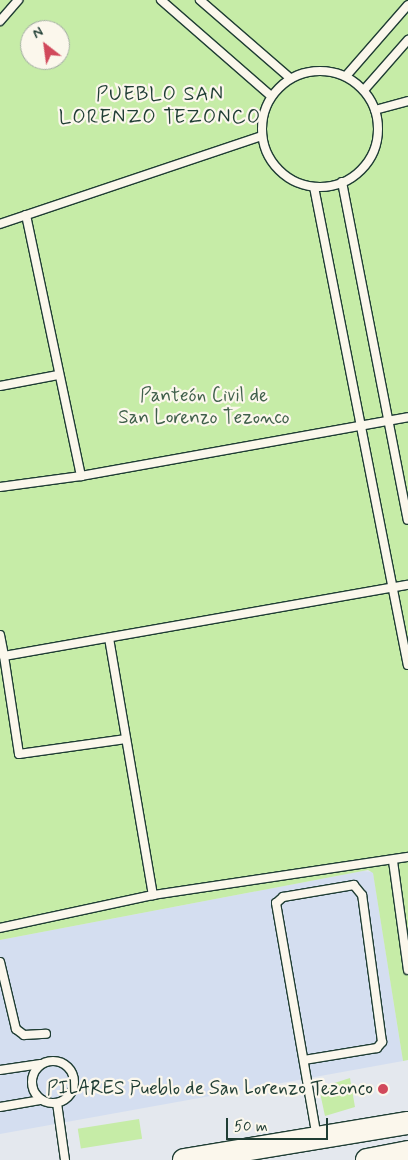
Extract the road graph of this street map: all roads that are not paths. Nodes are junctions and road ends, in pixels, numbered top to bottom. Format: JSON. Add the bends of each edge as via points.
{"nodes":[{"id":1,"x":18,"y":0,"type":"edge"},
{"id":2,"x":161,"y":0,"type":"edge"},
{"id":3,"x":200,"y":0,"type":"edge"},
{"id":4,"x":408,"y":5,"type":"edge"},
{"id":5,"x":0,"y":21,"type":"edge"},
{"id":6,"x":408,"y":40,"type":"edge"},
{"id":7,"x":346,"y":76,"type":"junction"},
{"id":8,"x":290,"y":78,"type":"junction"},
{"id":9,"x":364,"y":90,"type":"junction"},
{"id":10,"x":272,"y":96,"type":"junction"},
{"id":11,"x":408,"y":101,"type":"edge"},
{"id":12,"x":375,"y":110,"type":"junction"},
{"id":13,"x":262,"y":136,"type":"junction"},
{"id":14,"x":342,"y":182,"type":"junction"},
{"id":15,"x":314,"y":187,"type":"junction"},
{"id":16,"x":26,"y":215,"type":"junction"},
{"id":17,"x":0,"y":224,"type":"edge"},
{"id":18,"x":58,"y":375,"type":"junction"},
{"id":19,"x":0,"y":386,"type":"edge"},
{"id":20,"x":408,"y":417,"type":"edge"},
{"id":21,"x":389,"y":420,"type":"junction"},
{"id":22,"x":361,"y":427,"type":"junction"},
{"id":23,"x":81,"y":476,"type":"junction"},
{"id":24,"x":0,"y":487,"type":"edge"},
{"id":25,"x":408,"y":520,"type":"edge"},
{"id":26,"x":408,"y":585,"type":"edge"},
{"id":27,"x":393,"y":587,"type":"junction"},
{"id":28,"x":0,"y":635,"type":"edge"},
{"id":29,"x":109,"y":638,"type":"junction"},
{"id":30,"x":4,"y":656,"type":"junction"},
{"id":31,"x":408,"y":665,"type":"edge"},
{"id":32,"x":126,"y":739,"type":"junction"},
{"id":33,"x":408,"y":858,"type":"edge"},
{"id":34,"x":392,"y":861,"type":"junction"},
{"id":35,"x":153,"y":895,"type":"junction"},
{"id":36,"x":0,"y":928,"type":"edge"},
{"id":37,"x":0,"y":962,"type":"edge"},
{"id":38,"x":408,"y":970,"type":"edge"},
{"id":39,"x":46,"y":1034,"type":"dead end"},
{"id":40,"x":304,"y":1060,"type":"junction"},
{"id":41,"x":41,"y":1064,"type":"junction"},
{"id":42,"x":0,"y":1070,"type":"edge"},
{"id":43,"x":41,"y":1100,"type":"junction"},
{"id":44,"x":57,"y":1103,"type":"junction"},
{"id":45,"x":0,"y":1108,"type":"edge"},
{"id":46,"x":404,"y":1122,"type":"edge"},
{"id":47,"x":318,"y":1139,"type":"junction"},
{"id":48,"x":408,"y":1152,"type":"edge"},
{"id":49,"x":65,"y":1160,"type":"edge"},
{"id":50,"x":184,"y":1160,"type":"edge"},
{"id":51,"x":367,"y":1160,"type":"edge"}],
"edges":[{"from":1,"to":5,"type":"lane"},
{"from":2,"to":10,"type":"lane"},
{"from":3,"to":8,"type":"lane"},
{"from":4,"to":7,"type":"lane"},
{"from":6,"to":9,"type":"lane"},
{"from":7,"to":8,"type":"lane","via":[[318,70]]},
{"from":7,"to":9,"type":"lane"},
{"from":8,"to":10,"type":"lane"},
{"from":9,"to":12,"type":"lane"},
{"from":10,"to":13,"type":"lane","via":[[263,115]]},
{"from":11,"to":12,"type":"lane"},
{"from":12,"to":14,"type":"lane","via":[[378,131],[373,152],[360,170]]},
{"from":13,"to":15,"type":"lane","via":[[275,166],[293,180]]},
{"from":13,"to":16,"type":"lane"},
{"from":14,"to":15,"type":"lane"},
{"from":14,"to":21,"type":"lane"},
{"from":15,"to":22,"type":"lane"},
{"from":16,"to":17,"type":"lane"},
{"from":16,"to":18,"type":"lane"},
{"from":18,"to":19,"type":"lane"},
{"from":18,"to":23,"type":"lane"},
{"from":20,"to":21,"type":"lane"},
{"from":21,"to":22,"type":"lane"},
{"from":21,"to":25,"type":"lane"},
{"from":22,"to":23,"type":"lane"},
{"from":22,"to":27,"type":"lane"},
{"from":23,"to":24,"type":"lane"},
{"from":26,"to":27,"type":"lane"},
{"from":27,"to":29,"type":"lane"},
{"from":27,"to":31,"type":"lane"},
{"from":28,"to":30,"type":"lane"},
{"from":29,"to":30,"type":"lane"},
{"from":29,"to":32,"type":"lane"},
{"from":30,"to":32,"type":"lane","via":[[19,754]]},
{"from":32,"to":35,"type":"lane"},
{"from":33,"to":34,"type":"lane"},
{"from":34,"to":35,"type":"lane"},
{"from":34,"to":38,"type":"lane"},
{"from":35,"to":36,"type":"lane"},
{"from":37,"to":39,"type":"lane","via":[[16,1029],[24,1036]]},
{"from":40,"to":40,"type":"lane","via":[[276,903],[283,897],[354,885],[362,895],[382,1042],[377,1048]]},
{"from":40,"to":47,"type":"lane"},
{"from":41,"to":42,"type":"lane"},
{"from":41,"to":43,"type":"lane","via":[[32,1078]]},
{"from":41,"to":44,"type":"lane","via":[[65,1064],[74,1078],[71,1094]]},
{"from":43,"to":44,"type":"lane"},
{"from":43,"to":45,"type":"lane"},
{"from":44,"to":49,"type":"lane"},
{"from":46,"to":47,"type":"main road"},
{"from":47,"to":50,"type":"main road"},
{"from":48,"to":51,"type":"main road"}]}
